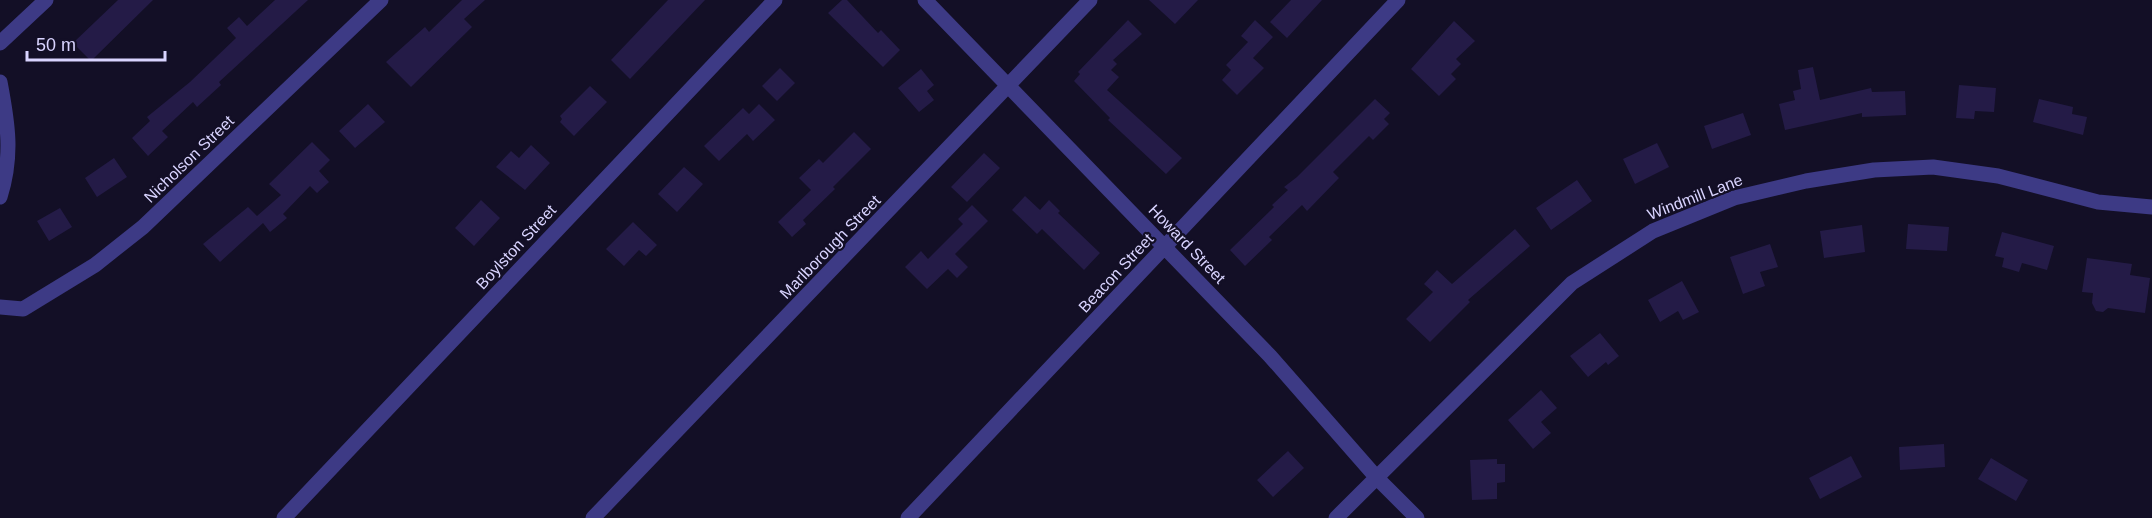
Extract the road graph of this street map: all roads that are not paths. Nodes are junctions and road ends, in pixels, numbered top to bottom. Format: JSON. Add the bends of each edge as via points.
{"nodes":[{"id":1,"x":46,"y":0,"type":"edge"},
{"id":2,"x":381,"y":0,"type":"edge"},
{"id":3,"x":775,"y":0,"type":"edge"},
{"id":4,"x":925,"y":0,"type":"edge"},
{"id":5,"x":1090,"y":0,"type":"edge"},
{"id":6,"x":1398,"y":0,"type":"edge"},
{"id":7,"x":0,"y":43,"type":"edge"},
{"id":8,"x":0,"y":82,"type":"edge"},
{"id":9,"x":1010,"y":87,"type":"junction"},
{"id":10,"x":0,"y":198,"type":"edge"},
{"id":11,"x":2152,"y":207,"type":"edge"},
{"id":12,"x":1165,"y":247,"type":"junction"},
{"id":13,"x":0,"y":307,"type":"edge"},
{"id":14,"x":1377,"y":478,"type":"junction"},
{"id":15,"x":284,"y":518,"type":"edge"},
{"id":16,"x":593,"y":518,"type":"edge"},
{"id":17,"x":908,"y":518,"type":"edge"},
{"id":18,"x":1336,"y":518,"type":"edge"},
{"id":19,"x":1417,"y":518,"type":"edge"}],
"edges":[{"from":1,"to":7,"type":"street"},
{"from":2,"to":13,"type":"street","name":"Nicholson Street","via":[[143,228],[95,265],[23,309]]},
{"from":3,"to":15,"type":"street","name":"Boylston Street"},
{"from":4,"to":9,"type":"street","name":"Howard Street"},
{"from":5,"to":9,"type":"street","name":"Marlborough Street"},
{"from":6,"to":12,"type":"street","name":"Beacon Street"},
{"from":8,"to":10,"type":"street","via":[[10,138]]},
{"from":9,"to":12,"type":"street","name":"Howard Street"},
{"from":9,"to":16,"type":"street","name":"Marlborough Street"},
{"from":11,"to":14,"type":"street","name":"Windmill Lane","via":[[2098,202],[1998,176],[1933,167],[1874,170],[1734,198],[1653,231],[1572,283]]},
{"from":12,"to":14,"type":"street","name":"Howard Street","via":[[1270,356]]},
{"from":12,"to":17,"type":"street","name":"Beacon Street"},
{"from":14,"to":18,"type":"street","name":"Windmill Lane"},
{"from":14,"to":19,"type":"street","name":"Howard Street"}]}
